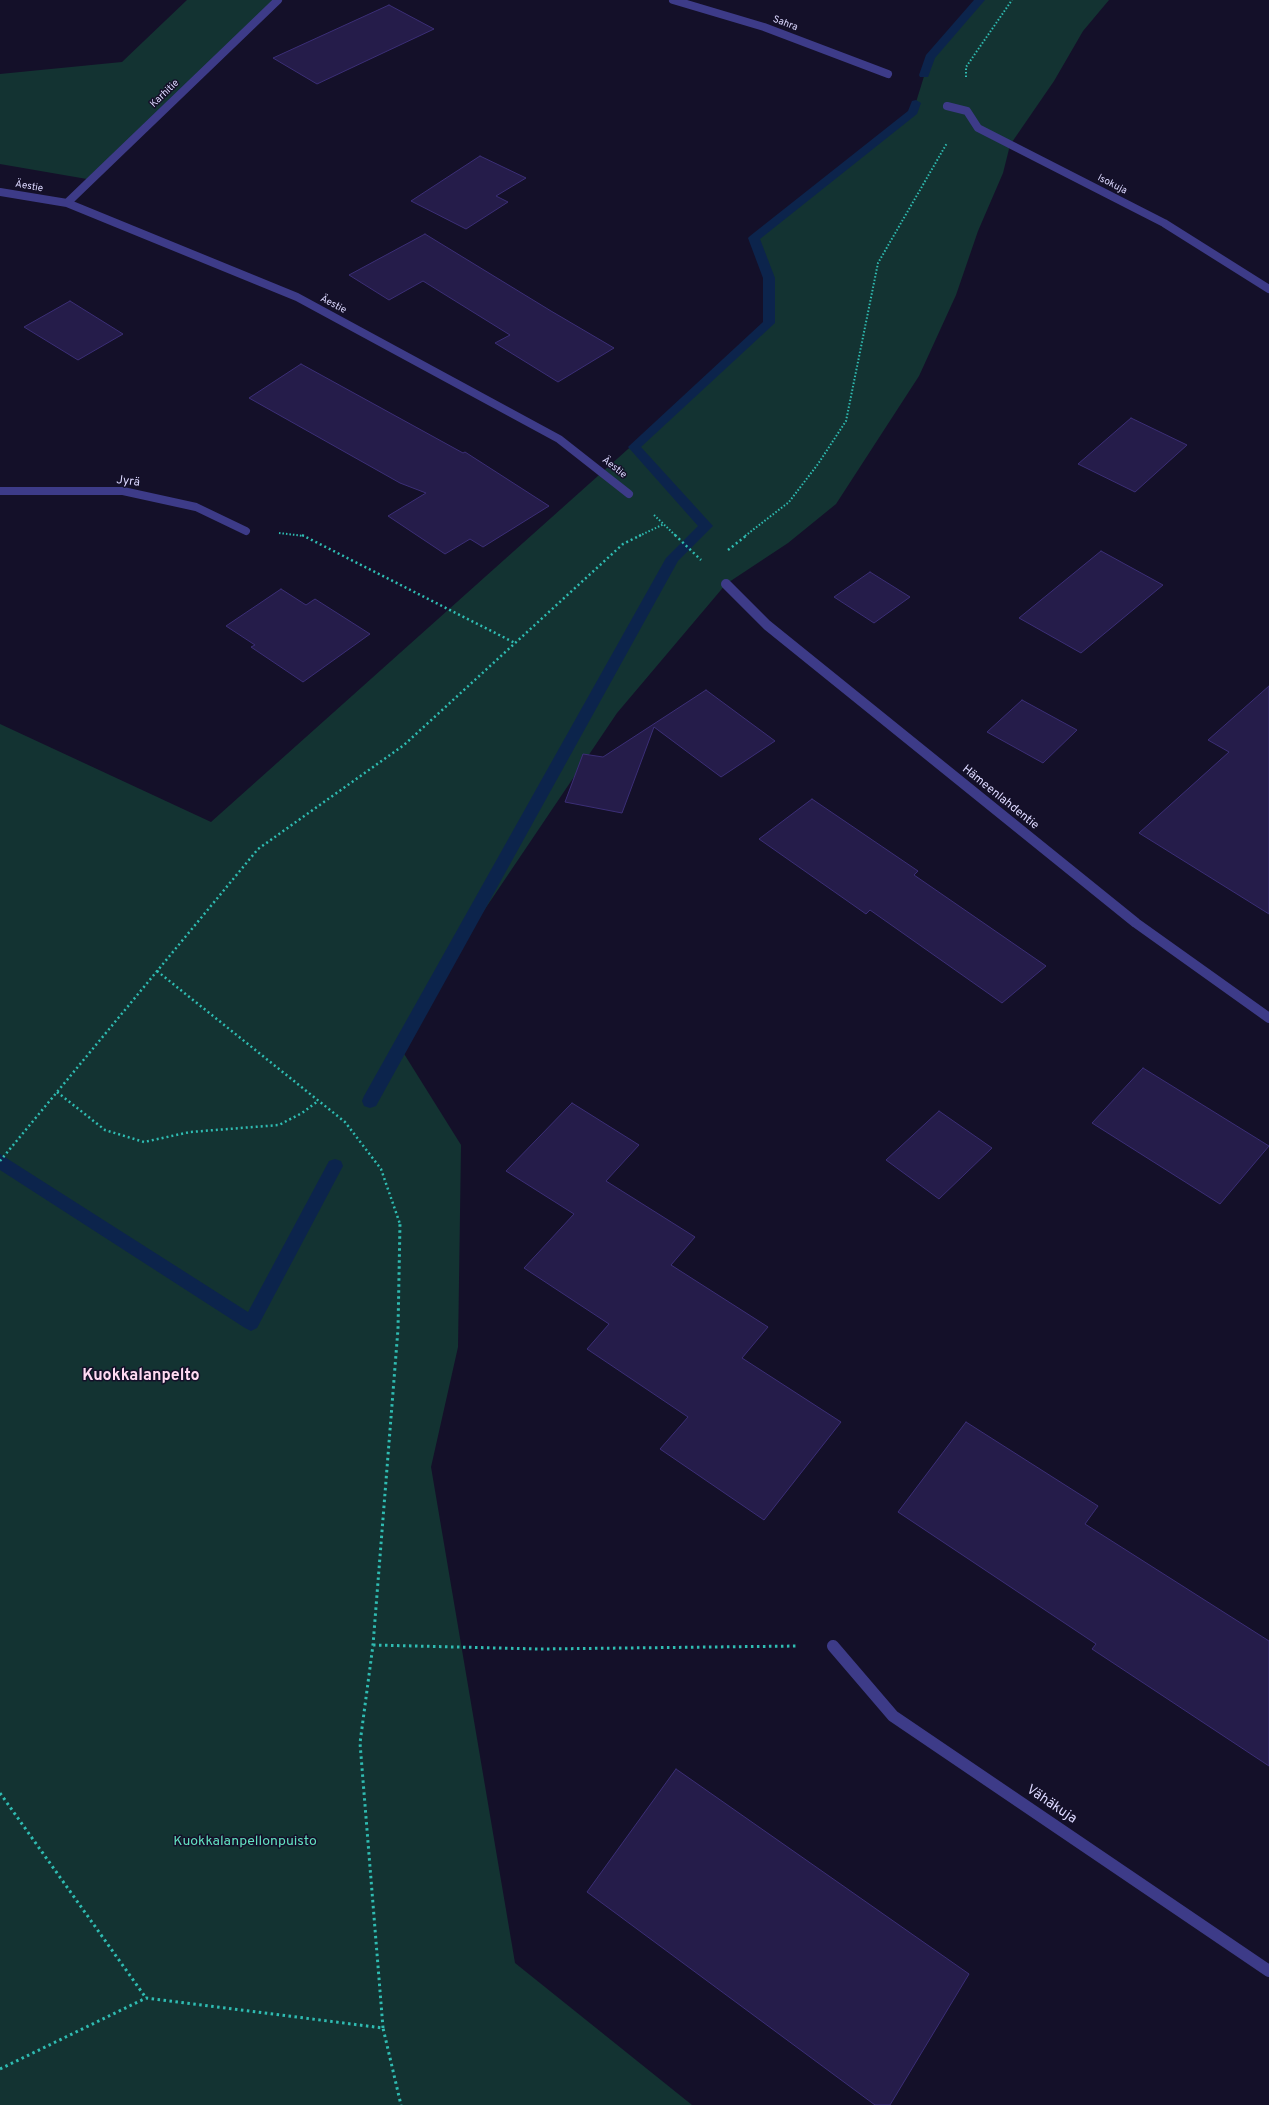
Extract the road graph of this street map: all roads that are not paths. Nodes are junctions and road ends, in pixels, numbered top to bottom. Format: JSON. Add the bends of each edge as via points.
{"nodes":[{"id":1,"x":278,"y":0,"type":"edge"},
{"id":2,"x":673,"y":0,"type":"edge"},
{"id":3,"x":888,"y":74,"type":"dead end"},
{"id":4,"x":947,"y":106,"type":"dead end"},
{"id":5,"x":0,"y":192,"type":"edge"},
{"id":6,"x":67,"y":203,"type":"junction"},
{"id":7,"x":1269,"y":289,"type":"edge"},
{"id":8,"x":0,"y":491,"type":"edge"},
{"id":9,"x":629,"y":494,"type":"dead end"},
{"id":10,"x":246,"y":531,"type":"road end"},
{"id":11,"x":726,"y":584,"type":"dead end"},
{"id":12,"x":1269,"y":1018,"type":"edge"},
{"id":13,"x":833,"y":1646,"type":"road end"},
{"id":14,"x":1269,"y":1971,"type":"edge"}],
"edges":[{"from":1,"to":6,"type":"street","name":"Karhitie"},
{"from":2,"to":3,"type":"street","name":"Sahra","via":[[764,27]]},
{"from":4,"to":7,"type":"street","name":"Isokuja","via":[[967,110],[978,128],[1164,223]]},
{"from":5,"to":6,"type":"street","name":"Äestie"},
{"from":6,"to":9,"type":"street","name":"Äestie","via":[[297,297],[559,439]]},
{"from":8,"to":10,"type":"street","name":"Jyrä","via":[[122,491],[196,506]]},
{"from":11,"to":12,"type":"street","name":"Hämeenlahdentie","via":[[766,625],[1136,923]]},
{"from":13,"to":14,"type":"street","name":"Vähäkuja","via":[[893,1716]]}]}
